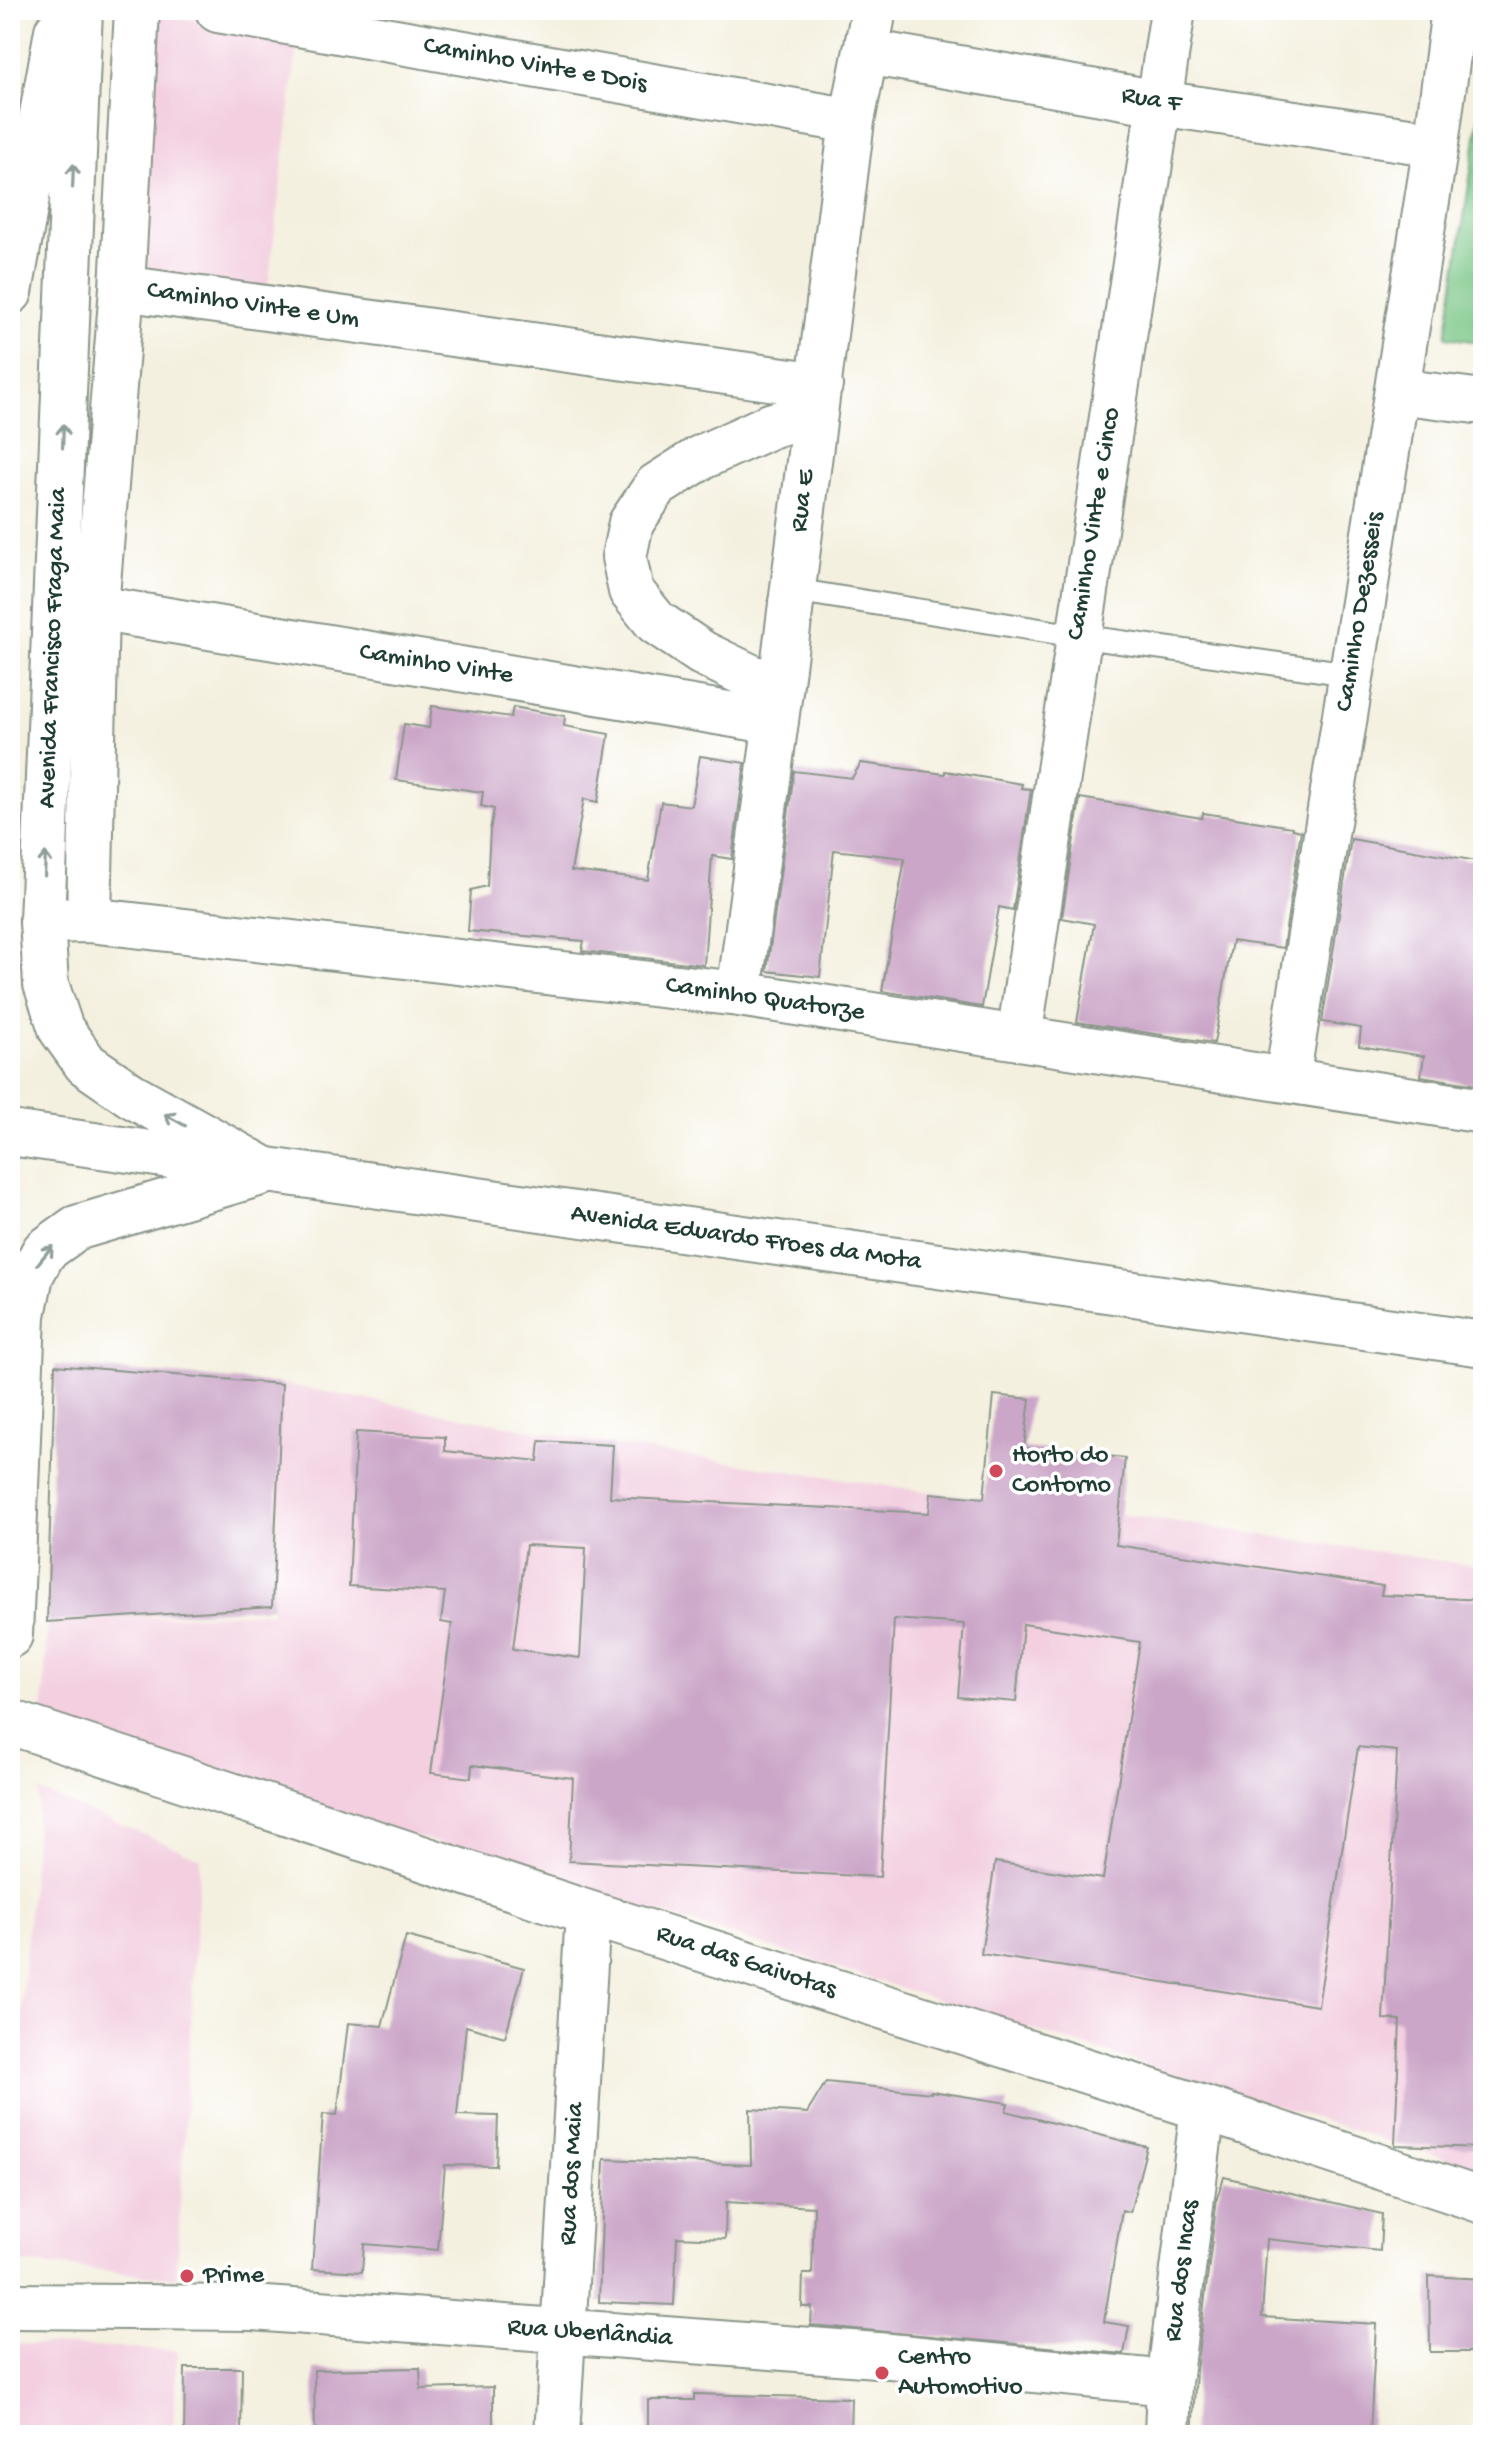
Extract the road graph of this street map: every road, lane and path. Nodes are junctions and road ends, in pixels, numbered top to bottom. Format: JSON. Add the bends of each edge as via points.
{"nodes":[{"id":1,"x":60,"y":10,"type":"edge"},
{"id":2,"x":80,"y":10,"type":"edge"},
{"id":3,"x":137,"y":10,"type":"edge"},
{"id":4,"x":218,"y":10,"type":"edge"},
{"id":5,"x":874,"y":10,"type":"edge"},
{"id":6,"x":1173,"y":10,"type":"edge"},
{"id":7,"x":1454,"y":10,"type":"edge"},
{"id":8,"x":867,"y":52,"type":"junction"},
{"id":9,"x":1159,"y":103,"type":"junction"},
{"id":10,"x":852,"y":121,"type":"junction"},
{"id":11,"x":1436,"y":144,"type":"junction"},
{"id":12,"x":122,"y":288,"type":"junction"},
{"id":13,"x":10,"y":292,"type":"edge"},
{"id":14,"x":1397,"y":391,"type":"junction"},
{"id":15,"x":817,"y":399,"type":"junction"},
{"id":16,"x":1483,"y":402,"type":"edge"},
{"id":17,"x":793,"y":590,"type":"junction"},
{"id":18,"x":96,"y":608,"type":"junction"},
{"id":19,"x":1077,"y":636,"type":"junction"},
{"id":20,"x":1350,"y":674,"type":"junction"},
{"id":21,"x":778,"y":706,"type":"junction"},
{"id":22,"x":89,"y":920,"type":"junction"},
{"id":23,"x":42,"y":921,"type":"junction"},
{"id":24,"x":10,"y":954,"type":"edge"},
{"id":25,"x":739,"y":994,"type":"junction"},
{"id":26,"x":1019,"y":1038,"type":"junction"},
{"id":27,"x":1287,"y":1080,"type":"junction"},
{"id":28,"x":1483,"y":1111,"type":"edge"},
{"id":29,"x":10,"y":1133,"type":"edge"},
{"id":30,"x":268,"y":1171,"type":"junction"},
{"id":31,"x":17,"y":1308,"type":"edge"},
{"id":32,"x":1483,"y":1344,"type":"edge"},
{"id":33,"x":10,"y":1635,"type":"edge"},
{"id":34,"x":10,"y":1722,"type":"edge"},
{"id":35,"x":588,"y":1913,"type":"junction"},
{"id":36,"x":1203,"y":2108,"type":"junction"},
{"id":37,"x":1483,"y":2201,"type":"edge"},
{"id":38,"x":10,"y":2306,"type":"edge"},
{"id":39,"x":564,"y":2333,"type":"junction"},
{"id":40,"x":1169,"y":2383,"type":"junction"},
{"id":41,"x":557,"y":2435,"type":"edge"},
{"id":42,"x":1167,"y":2435,"type":"edge"}],
"edges":[{"from":1,"to":13,"type":"main road"},
{"from":23,"to":2,"type":"main road","name":"Avenida Francisco Fraga Maia","one_way":true},
{"from":3,"to":12,"type":"main road"},
{"from":4,"to":10,"type":"main road","name":"Caminho Vinte e Dois"},
{"from":5,"to":8,"type":"main road","name":"Rua E"},
{"from":6,"to":9,"type":"main road","name":"Caminho Vinte e Cinco"},
{"from":7,"to":11,"type":"main road","name":"Caminho Dezesseis"},
{"from":8,"to":9,"type":"main road","name":"Rua F"},
{"from":8,"to":10,"type":"main road","name":"Rua E"},
{"from":9,"to":11,"type":"main road","name":"Rua F"},
{"from":9,"to":19,"type":"main road","name":"Caminho Vinte e Cinco"},
{"from":10,"to":15,"type":"main road","name":"Rua E"},
{"from":11,"to":14,"type":"main road","name":"Caminho Dezesseis"},
{"from":12,"to":15,"type":"main road","name":"Caminho Vinte e Um"},
{"from":12,"to":18,"type":"main road","name":"Caminho Vinte e Um"},
{"from":14,"to":16,"type":"main road"},
{"from":14,"to":20,"type":"main road","name":"Caminho Dezesseis"},
{"from":15,"to":17,"type":"main road","name":"Rua E"},
{"from":15,"to":21,"type":"main road","via":[[656,486],[631,523],[624,557],[631,591],[656,622]]},
{"from":17,"to":19,"type":"lane"},
{"from":17,"to":21,"type":"main road","name":"Rua E"},
{"from":18,"to":21,"type":"main road","name":"Caminho Vinte"},
{"from":18,"to":22,"type":"main road","name":"Caminho Vinte e Um"},
{"from":19,"to":20,"type":"lane"},
{"from":19,"to":26,"type":"main road","name":"Caminho Vinte e Cinco"},
{"from":20,"to":27,"type":"main road","name":"Caminho Dezesseis"},
{"from":21,"to":25,"type":"main road","name":"Rua E"},
{"from":22,"to":23,"type":"main road","name":"Caminho Quatorze"},
{"from":22,"to":25,"type":"main road","name":"Caminho Quatorze"},
{"from":23,"to":24,"type":"main road"},
{"from":30,"to":23,"type":"main road","name":"Avenida Francisco Fraga Maia","one_way":true,"via":[[86,1064],[61,1029],[46,984]]},
{"from":25,"to":26,"type":"main road","name":"Caminho Quatorze"},
{"from":26,"to":27,"type":"main road","name":"Caminho Quatorze"},
{"from":27,"to":28,"type":"main road","name":"Caminho Quatorze"},
{"from":29,"to":30,"type":"main road","name":"Avenida Eduardo Froes da Mota"},
{"from":31,"to":30,"type":"main road","one_way":true,"via":[[44,1251],[76,1228]]},
{"from":30,"to":32,"type":"main road","name":"Avenida Eduardo Froes da Mota"},
{"from":31,"to":33,"type":"main road"},
{"from":34,"to":35,"type":"main road","name":"Rua das Gaivotas"},
{"from":35,"to":36,"type":"main road","name":"Rua das Gaivotas"},
{"from":35,"to":39,"type":"main road","name":"Rua dos Maia"},
{"from":36,"to":37,"type":"main road","name":"Rua das Gaivotas"},
{"from":36,"to":40,"type":"main road","name":"Rua dos Incas"},
{"from":38,"to":39,"type":"main road","name":"Rua Uberlândia","via":[[253,2308]]},
{"from":39,"to":40,"type":"main road","name":"Rua Uberlândia"},
{"from":39,"to":41,"type":"main road","name":"Rua dos Maia"},
{"from":40,"to":42,"type":"main road","name":"Rua dos Incas"}]}
